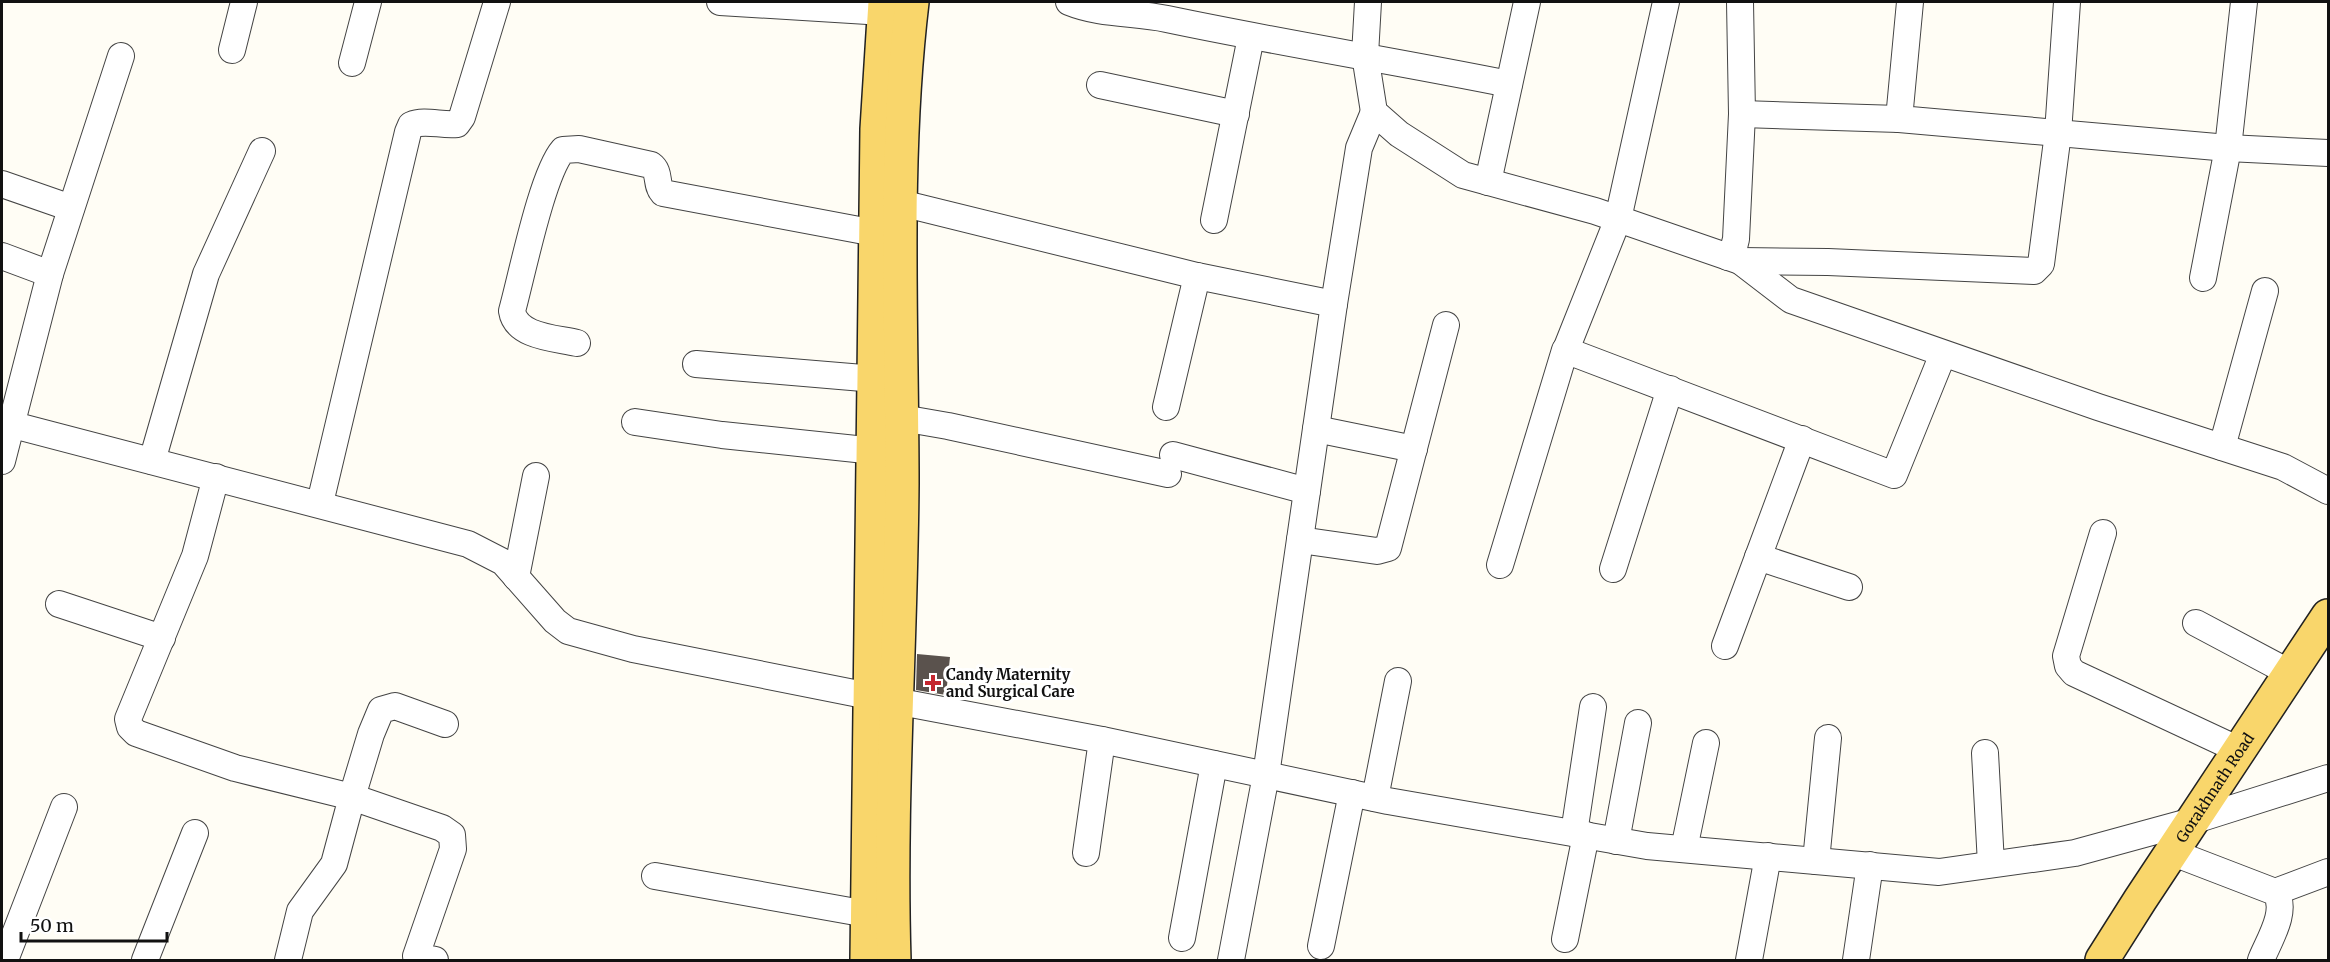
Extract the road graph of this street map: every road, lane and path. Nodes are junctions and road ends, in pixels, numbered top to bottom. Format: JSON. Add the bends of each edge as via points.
{"nodes":[{"id":1,"x":244,"y":2,"type":"edge"},
{"id":2,"x":368,"y":2,"type":"edge"},
{"id":3,"x":496,"y":2,"type":"edge"},
{"id":4,"x":720,"y":2,"type":"edge"},
{"id":5,"x":1069,"y":2,"type":"edge"},
{"id":6,"x":1368,"y":2,"type":"edge"},
{"id":7,"x":1527,"y":2,"type":"edge"},
{"id":8,"x":1666,"y":2,"type":"edge"},
{"id":9,"x":1740,"y":2,"type":"edge"},
{"id":10,"x":1910,"y":2,"type":"edge"},
{"id":11,"x":2067,"y":2,"type":"edge"},
{"id":12,"x":2244,"y":2,"type":"edge"},
{"id":13,"x":894,"y":5,"type":"edge"},
{"id":14,"x":1133,"y":8,"type":"edge"},
{"id":15,"x":1251,"y":37,"type":"junction"},
{"id":16,"x":232,"y":50,"type":"dead end"},
{"id":17,"x":1365,"y":55,"type":"junction"},
{"id":18,"x":121,"y":56,"type":"dead end"},
{"id":19,"x":352,"y":63,"type":"dead end"},
{"id":20,"x":1509,"y":84,"type":"junction"},
{"id":21,"x":1100,"y":85,"type":"dead end"},
{"id":22,"x":1374,"y":112,"type":"junction"},
{"id":23,"x":1236,"y":114,"type":"junction"},
{"id":24,"x":1742,"y":114,"type":"junction"},
{"id":25,"x":1899,"y":119,"type":"junction"},
{"id":26,"x":2058,"y":133,"type":"junction"},
{"id":27,"x":2228,"y":148,"type":"junction"},
{"id":28,"x":262,"y":151,"type":"dead end"},
{"id":29,"x":2328,"y":153,"type":"edge"},
{"id":30,"x":1488,"y":182,"type":"junction"},
{"id":31,"x":2,"y":184,"type":"edge"},
{"id":32,"x":901,"y":203,"type":"junction"},
{"id":33,"x":70,"y":208,"type":"junction"},
{"id":34,"x":1618,"y":219,"type":"junction"},
{"id":35,"x":1214,"y":220,"type":"dead end"},
{"id":36,"x":875,"y":233,"type":"junction"},
{"id":37,"x":2,"y":256,"type":"edge"},
{"id":38,"x":1734,"y":259,"type":"junction"},
{"id":39,"x":50,"y":274,"type":"junction"},
{"id":40,"x":1197,"y":276,"type":"junction"},
{"id":41,"x":2203,"y":278,"type":"dead end"},
{"id":42,"x":2265,"y":291,"type":"dead end"},
{"id":43,"x":1334,"y":304,"type":"junction"},
{"id":44,"x":1446,"y":325,"type":"dead end"},
{"id":45,"x":578,"y":343,"type":"dead end"},
{"id":46,"x":1564,"y":352,"type":"junction"},
{"id":47,"x":1943,"y":354,"type":"junction"},
{"id":48,"x":696,"y":364,"type":"dead end"},
{"id":49,"x":875,"y":379,"type":"junction"},
{"id":50,"x":1670,"y":389,"type":"junction"},
{"id":51,"x":1166,"y":407,"type":"dead end"},
{"id":52,"x":902,"y":418,"type":"junction"},
{"id":53,"x":635,"y":422,"type":"dead end"},
{"id":54,"x":6,"y":424,"type":"edge"},
{"id":55,"x":1316,"y":429,"type":"junction"},
{"id":56,"x":1802,"y":440,"type":"junction"},
{"id":57,"x":2222,"y":447,"type":"junction"},
{"id":58,"x":1414,"y":449,"type":"junction"},
{"id":59,"x":875,"y":451,"type":"junction"},
{"id":60,"x":2,"y":461,"type":"edge"},
{"id":61,"x":152,"y":461,"type":"junction"},
{"id":62,"x":536,"y":476,"type":"dead end"},
{"id":63,"x":216,"y":477,"type":"junction"},
{"id":64,"x":1307,"y":491,"type":"junction"},
{"id":65,"x":2328,"y":491,"type":"edge"},
{"id":66,"x":320,"y":503,"type":"junction"},
{"id":67,"x":2103,"y":532,"type":"dead end"},
{"id":68,"x":1300,"y":540,"type":"junction"},
{"id":69,"x":1758,"y":556,"type":"junction"},
{"id":70,"x":1500,"y":565,"type":"dead end"},
{"id":71,"x":1613,"y":569,"type":"dead end"},
{"id":72,"x":516,"y":577,"type":"junction"},
{"id":73,"x":1850,"y":587,"type":"dead end"},
{"id":74,"x":59,"y":604,"type":"dead end"},
{"id":75,"x":2328,"y":616,"type":"edge"},
{"id":76,"x":2196,"y":623,"type":"dead end"},
{"id":77,"x":162,"y":638,"type":"junction"},
{"id":78,"x":1725,"y":646,"type":"dead end"},
{"id":79,"x":2290,"y":673,"type":"junction"},
{"id":80,"x":1398,"y":681,"type":"dead end"},
{"id":81,"x":882,"y":699,"type":"junction"},
{"id":82,"x":1593,"y":707,"type":"dead end"},
{"id":83,"x":1638,"y":723,"type":"dead end"},
{"id":84,"x":446,"y":724,"type":"dead end"},
{"id":85,"x":1828,"y":738,"type":"dead end"},
{"id":86,"x":1102,"y":740,"type":"junction"},
{"id":87,"x":1706,"y":743,"type":"dead end"},
{"id":88,"x":2239,"y":750,"type":"junction"},
{"id":89,"x":1985,"y":753,"type":"dead end"},
{"id":90,"x":1214,"y":764,"type":"junction"},
{"id":91,"x":1266,"y":775,"type":"junction"},
{"id":92,"x":2328,"y":778,"type":"edge"},
{"id":93,"x":1363,"y":796,"type":"junction"},
{"id":94,"x":352,"y":797,"type":"junction"},
{"id":95,"x":64,"y":807,"type":"dead end"},
{"id":96,"x":2192,"y":821,"type":"junction"},
{"id":97,"x":195,"y":833,"type":"dead end"},
{"id":98,"x":1580,"y":834,"type":"junction"},
{"id":99,"x":1616,"y":841,"type":"junction"},
{"id":100,"x":1684,"y":849,"type":"junction"},
{"id":101,"x":2171,"y":852,"type":"junction"},
{"id":102,"x":1086,"y":853,"type":"dead end"},
{"id":103,"x":1768,"y":856,"type":"junction"},
{"id":104,"x":1816,"y":861,"type":"junction"},
{"id":105,"x":1991,"y":864,"type":"junction"},
{"id":106,"x":1870,"y":866,"type":"junction"},
{"id":107,"x":2328,"y":872,"type":"edge"},
{"id":108,"x":654,"y":876,"type":"dead end"},
{"id":109,"x":2276,"y":892,"type":"junction"},
{"id":110,"x":867,"y":914,"type":"junction"},
{"id":111,"x":1182,"y":938,"type":"dead end"},
{"id":112,"x":1565,"y":939,"type":"dead end"},
{"id":113,"x":1321,"y":946,"type":"dead end"},
{"id":114,"x":5,"y":960,"type":"edge"},
{"id":115,"x":145,"y":960,"type":"edge"},
{"id":116,"x":288,"y":960,"type":"edge"},
{"id":117,"x":435,"y":960,"type":"edge"},
{"id":118,"x":867,"y":960,"type":"edge"},
{"id":119,"x":894,"y":960,"type":"edge"},
{"id":120,"x":1231,"y":960,"type":"edge"},
{"id":121,"x":1749,"y":960,"type":"edge"},
{"id":122,"x":1856,"y":960,"type":"edge"},
{"id":123,"x":2102,"y":960,"type":"edge"},
{"id":124,"x":2261,"y":960,"type":"edge"}],
"edges":[{"from":1,"to":16,"type":"street"},
{"from":2,"to":19,"type":"street"},
{"from":3,"to":66,"type":"street","via":[[462,117],[457,124],[419,122],[411,125],[408,132]]},
{"from":4,"to":13,"type":"street"},
{"from":5,"to":14,"type":"street","via":[[1103,12]]},
{"from":6,"to":17,"type":"street"},
{"from":7,"to":20,"type":"street"},
{"from":8,"to":34,"type":"street"},
{"from":9,"to":24,"type":"street"},
{"from":10,"to":25,"type":"street"},
{"from":11,"to":26,"type":"street"},
{"from":12,"to":27,"type":"street"},
{"from":13,"to":32,"type":"main road"},
{"from":13,"to":36,"type":"main road","via":[[877,129]]},
{"from":14,"to":15,"type":"street"},
{"from":15,"to":17,"type":"street"},
{"from":15,"to":23,"type":"street"},
{"from":17,"to":20,"type":"street"},
{"from":17,"to":22,"type":"street"},
{"from":18,"to":33,"type":"street"},
{"from":20,"to":30,"type":"street"},
{"from":21,"to":23,"type":"street"},
{"from":22,"to":30,"type":"street","via":[[1399,134],[1463,175]]},
{"from":22,"to":43,"type":"street","via":[[1359,148]]},
{"from":23,"to":35,"type":"street"},
{"from":24,"to":25,"type":"street"},
{"from":24,"to":38,"type":"street"},
{"from":25,"to":26,"type":"street"},
{"from":26,"to":27,"type":"street"},
{"from":26,"to":38,"type":"street","via":[[2041,264],[2034,271]]},
{"from":27,"to":29,"type":"street"},
{"from":27,"to":41,"type":"street"},
{"from":28,"to":61,"type":"street","via":[[206,274]]},
{"from":30,"to":34,"type":"street"},
{"from":31,"to":33,"type":"street"},
{"from":32,"to":40,"type":"street"},
{"from":32,"to":52,"type":"main road"},
{"from":33,"to":39,"type":"street"},
{"from":34,"to":38,"type":"street"},
{"from":34,"to":46,"type":"street"},
{"from":36,"to":45,"type":"street","via":[[663,193],[651,165],[579,149],[563,150],[547,183],[512,311],[516,324],[526,331]]},
{"from":36,"to":49,"type":"main road"},
{"from":37,"to":39,"type":"street"},
{"from":38,"to":47,"type":"street","via":[[1791,300]]},
{"from":39,"to":54,"type":"street"},
{"from":40,"to":43,"type":"street"},
{"from":40,"to":51,"type":"street"},
{"from":42,"to":57,"type":"street"},
{"from":43,"to":55,"type":"street"},
{"from":44,"to":58,"type":"street"},
{"from":46,"to":50,"type":"street","via":[[1569,350]]},
{"from":46,"to":70,"type":"street"},
{"from":47,"to":56,"type":"street","via":[[1894,475]]},
{"from":47,"to":57,"type":"street"},
{"from":48,"to":49,"type":"street"},
{"from":49,"to":59,"type":"main road"},
{"from":50,"to":56,"type":"street"},
{"from":50,"to":71,"type":"street"},
{"from":52,"to":64,"type":"street"},
{"from":52,"to":81,"type":"main road"},
{"from":53,"to":59,"type":"street"},
{"from":54,"to":60,"type":"street"},
{"from":54,"to":61,"type":"street"},
{"from":55,"to":58,"type":"street"},
{"from":55,"to":64,"type":"street"},
{"from":56,"to":69,"type":"street"},
{"from":57,"to":65,"type":"street","via":[[2283,467]]},
{"from":58,"to":68,"type":"street","via":[[1388,548],[1377,551]]},
{"from":59,"to":81,"type":"main road"},
{"from":61,"to":63,"type":"street"},
{"from":62,"to":72,"type":"street"},
{"from":63,"to":66,"type":"street"},
{"from":63,"to":77,"type":"street","via":[[195,556]]},
{"from":64,"to":68,"type":"street"},
{"from":66,"to":72,"type":"street","via":[[468,544],[503,562]]},
{"from":67,"to":88,"type":"street","via":[[2066,656],[2068,666],[2074,673]]},
{"from":68,"to":91,"type":"street"},
{"from":69,"to":73,"type":"street"},
{"from":69,"to":78,"type":"street"},
{"from":72,"to":81,"type":"street","via":[[568,632],[633,649]]},
{"from":74,"to":77,"type":"street"},
{"from":75,"to":79,"type":"main road","name":"Gorakhnath Road"},
{"from":76,"to":79,"type":"street"},
{"from":77,"to":94,"type":"street","via":[[128,719],[130,728],[235,768]]},
{"from":79,"to":88,"type":"main road","name":"Gorakhnath Road"},
{"from":80,"to":93,"type":"street"},
{"from":81,"to":86,"type":"street"},
{"from":81,"to":110,"type":"main road"},
{"from":81,"to":119,"type":"main road"},
{"from":82,"to":98,"type":"street"},
{"from":83,"to":99,"type":"street"},
{"from":84,"to":94,"type":"street","via":[[394,706],[381,710]]},
{"from":85,"to":104,"type":"street"},
{"from":86,"to":90,"type":"street"},
{"from":86,"to":102,"type":"street"},
{"from":87,"to":100,"type":"street"},
{"from":88,"to":96,"type":"main road","name":"Gorakhnath Road"},
{"from":89,"to":105,"type":"street"},
{"from":90,"to":91,"type":"street"},
{"from":90,"to":111,"type":"street"},
{"from":91,"to":93,"type":"street"},
{"from":91,"to":120,"type":"street"},
{"from":92,"to":96,"type":"street"},
{"from":93,"to":98,"type":"street"},
{"from":93,"to":113,"type":"street"},
{"from":94,"to":116,"type":"street","via":[[333,864],[300,911]]},
{"from":94,"to":117,"type":"street","via":[[452,835],[453,849],[416,956]]},
{"from":95,"to":114,"type":"street"},
{"from":96,"to":101,"type":"main road","name":"Gorakhnath Road"},
{"from":96,"to":105,"type":"street","via":[[2075,853]]},
{"from":97,"to":115,"type":"street"},
{"from":98,"to":99,"type":"street"},
{"from":98,"to":112,"type":"street"},
{"from":99,"to":100,"type":"street"},
{"from":100,"to":103,"type":"street"},
{"from":101,"to":109,"type":"street"},
{"from":101,"to":123,"type":"main road","name":"Gorakhnath Road"},
{"from":103,"to":104,"type":"street"},
{"from":103,"to":121,"type":"street"},
{"from":104,"to":106,"type":"street"},
{"from":105,"to":106,"type":"street","via":[[1939,872]]},
{"from":106,"to":122,"type":"street"},
{"from":107,"to":109,"type":"street"},
{"from":108,"to":110,"type":"street"},
{"from":109,"to":124,"type":"street","via":[[2280,898],[2279,915]]},
{"from":110,"to":118,"type":"main road"}]}
